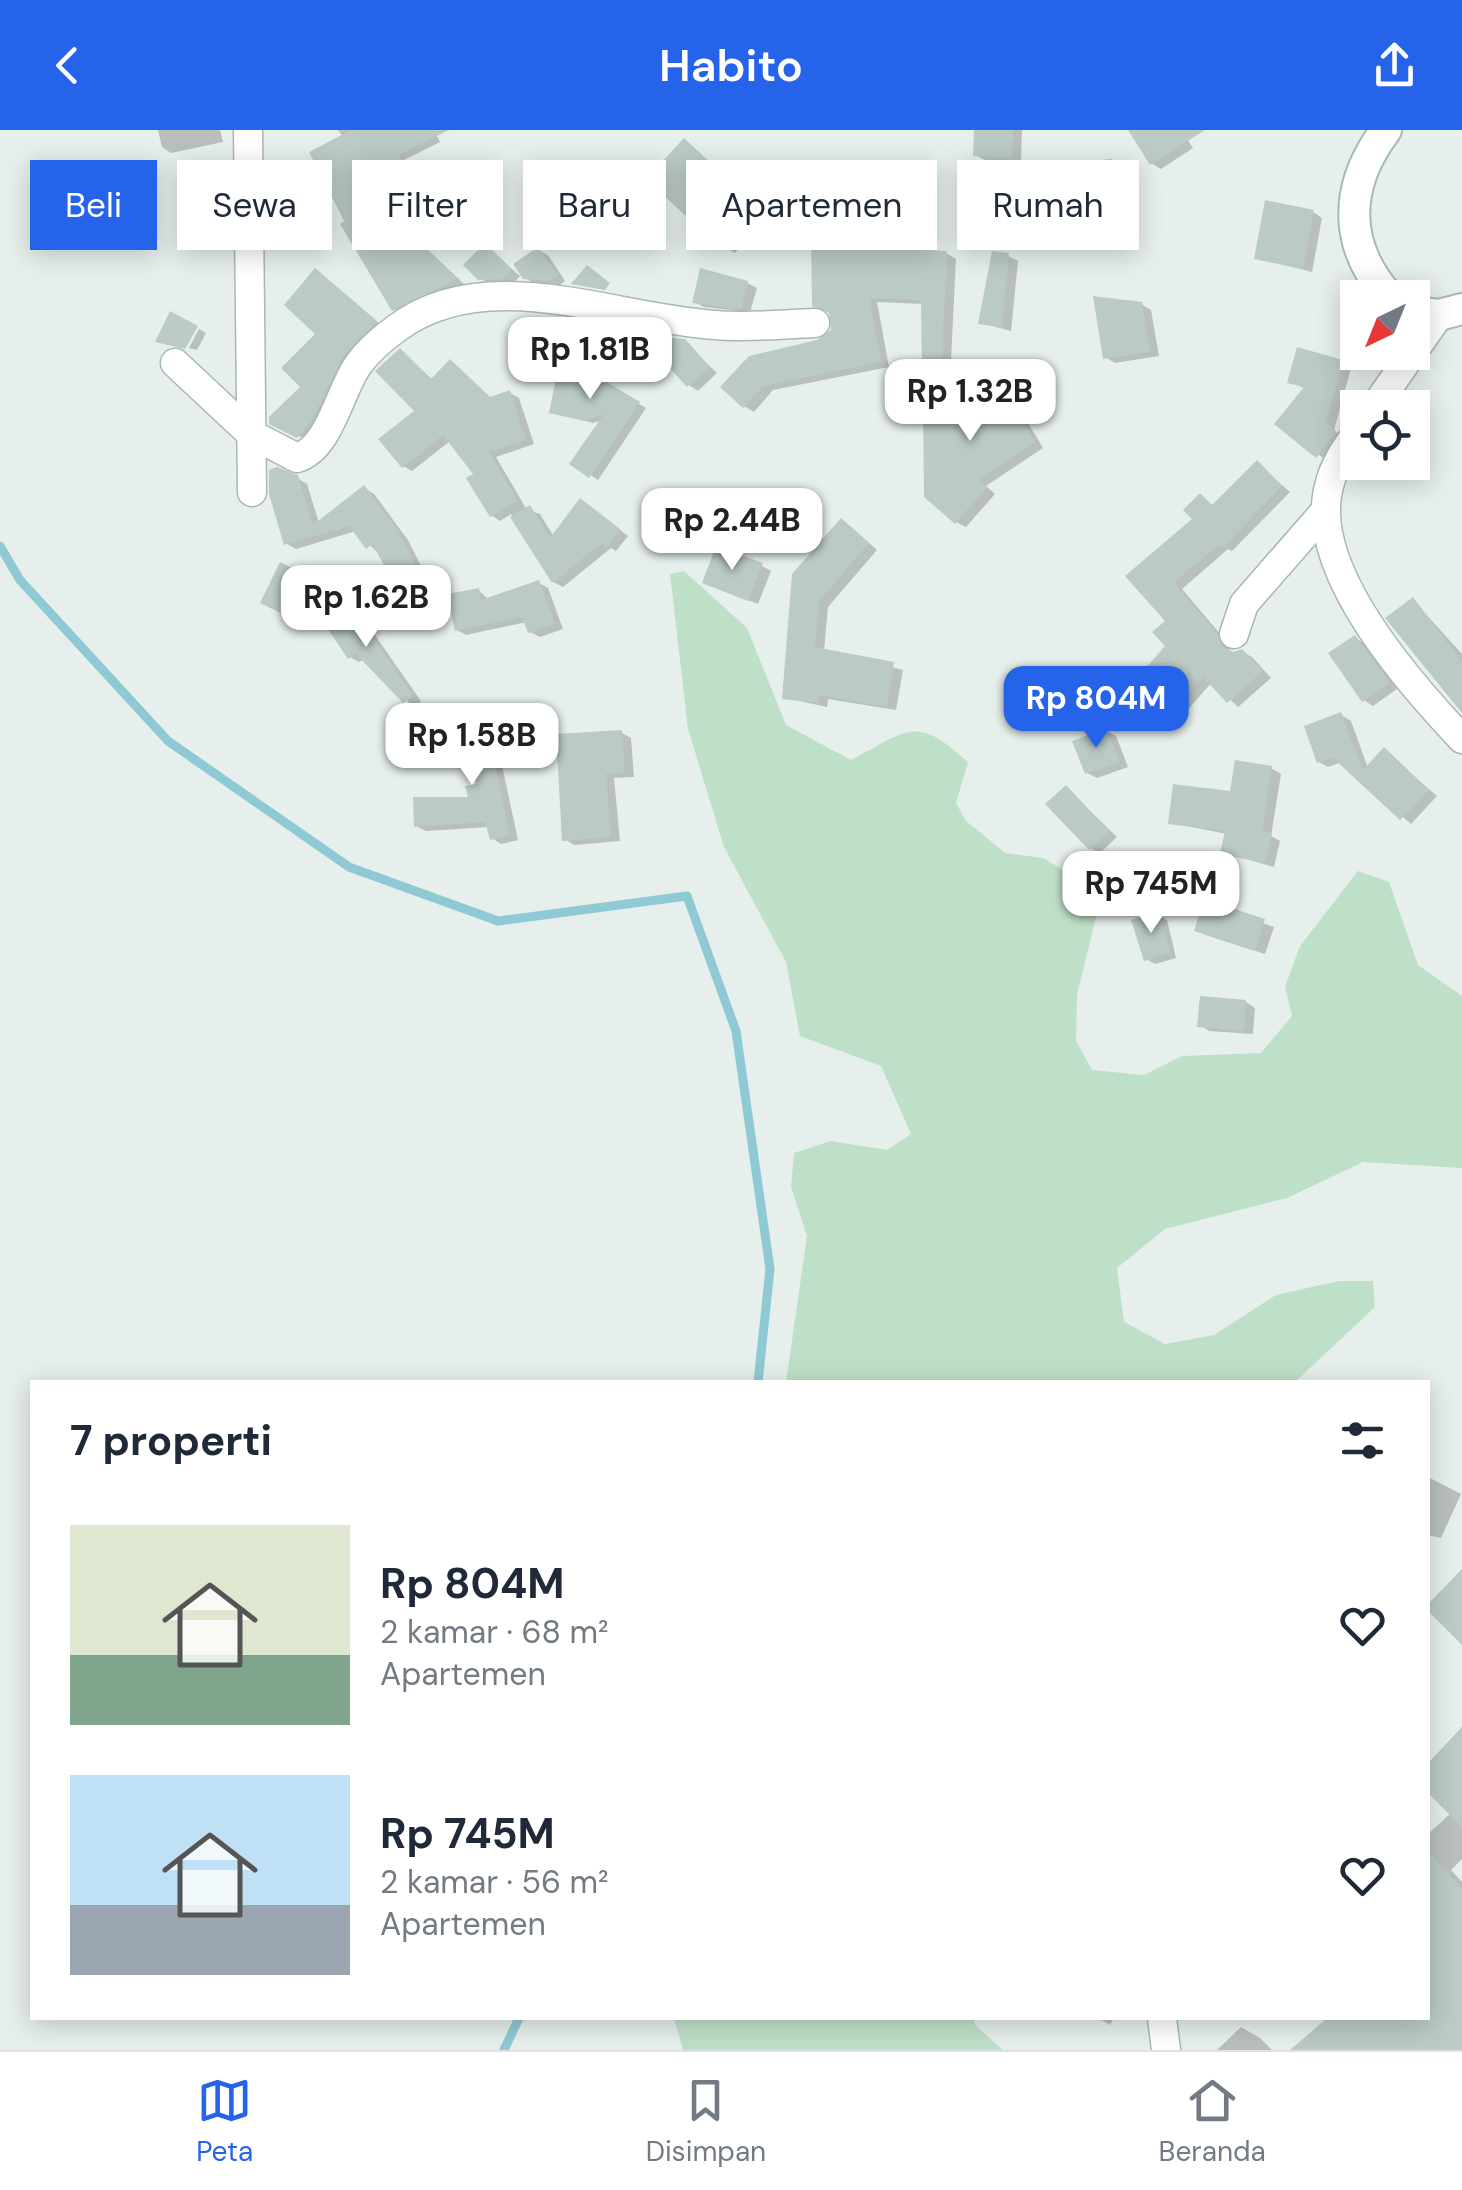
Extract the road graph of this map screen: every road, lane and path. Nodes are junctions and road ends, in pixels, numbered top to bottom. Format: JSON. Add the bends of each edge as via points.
{"nodes":[{"id":1,"x":248,"y":130,"type":"edge"},
{"id":2,"x":1386,"y":130,"type":"edge"},
{"id":3,"x":1374,"y":280,"type":"edge"},
{"id":4,"x":1438,"y":311,"type":"edge"},
{"id":5,"x":815,"y":324,"type":"dead end"},
{"id":6,"x":175,"y":363,"type":"dead end"},
{"id":7,"x":1386,"y":390,"type":"edge"},
{"id":8,"x":251,"y":434,"type":"junction"},
{"id":9,"x":1340,"y":457,"type":"edge"},
{"id":10,"x":252,"y":492,"type":"dead end"},
{"id":11,"x":1326,"y":510,"type":"junction"},
{"id":12,"x":1234,"y":634,"type":"dead end"},
{"id":13,"x":1462,"y":739,"type":"edge"},
{"id":14,"x":1162,"y":2020,"type":"edge"},
{"id":15,"x":1166,"y":2050,"type":"edge"}],
"edges":[{"from":1,"to":8,"type":"street"},
{"from":2,"to":3,"type":"street","via":[[1364,168],[1353,223],[1356,248]]},
{"from":4,"to":7,"type":"street"},
{"from":5,"to":8,"type":"street","via":[[716,325],[558,300],[477,298],[432,306],[358,365],[309,454],[287,456]]},
{"from":6,"to":8,"type":"street"},
{"from":8,"to":10,"type":"street"},
{"from":9,"to":11,"type":"street"},
{"from":11,"to":12,"type":"street","via":[[1244,604]]},
{"from":11,"to":13,"type":"street","via":[[1342,574],[1360,612],[1407,680]]},
{"from":14,"to":15,"type":"street"}]}
